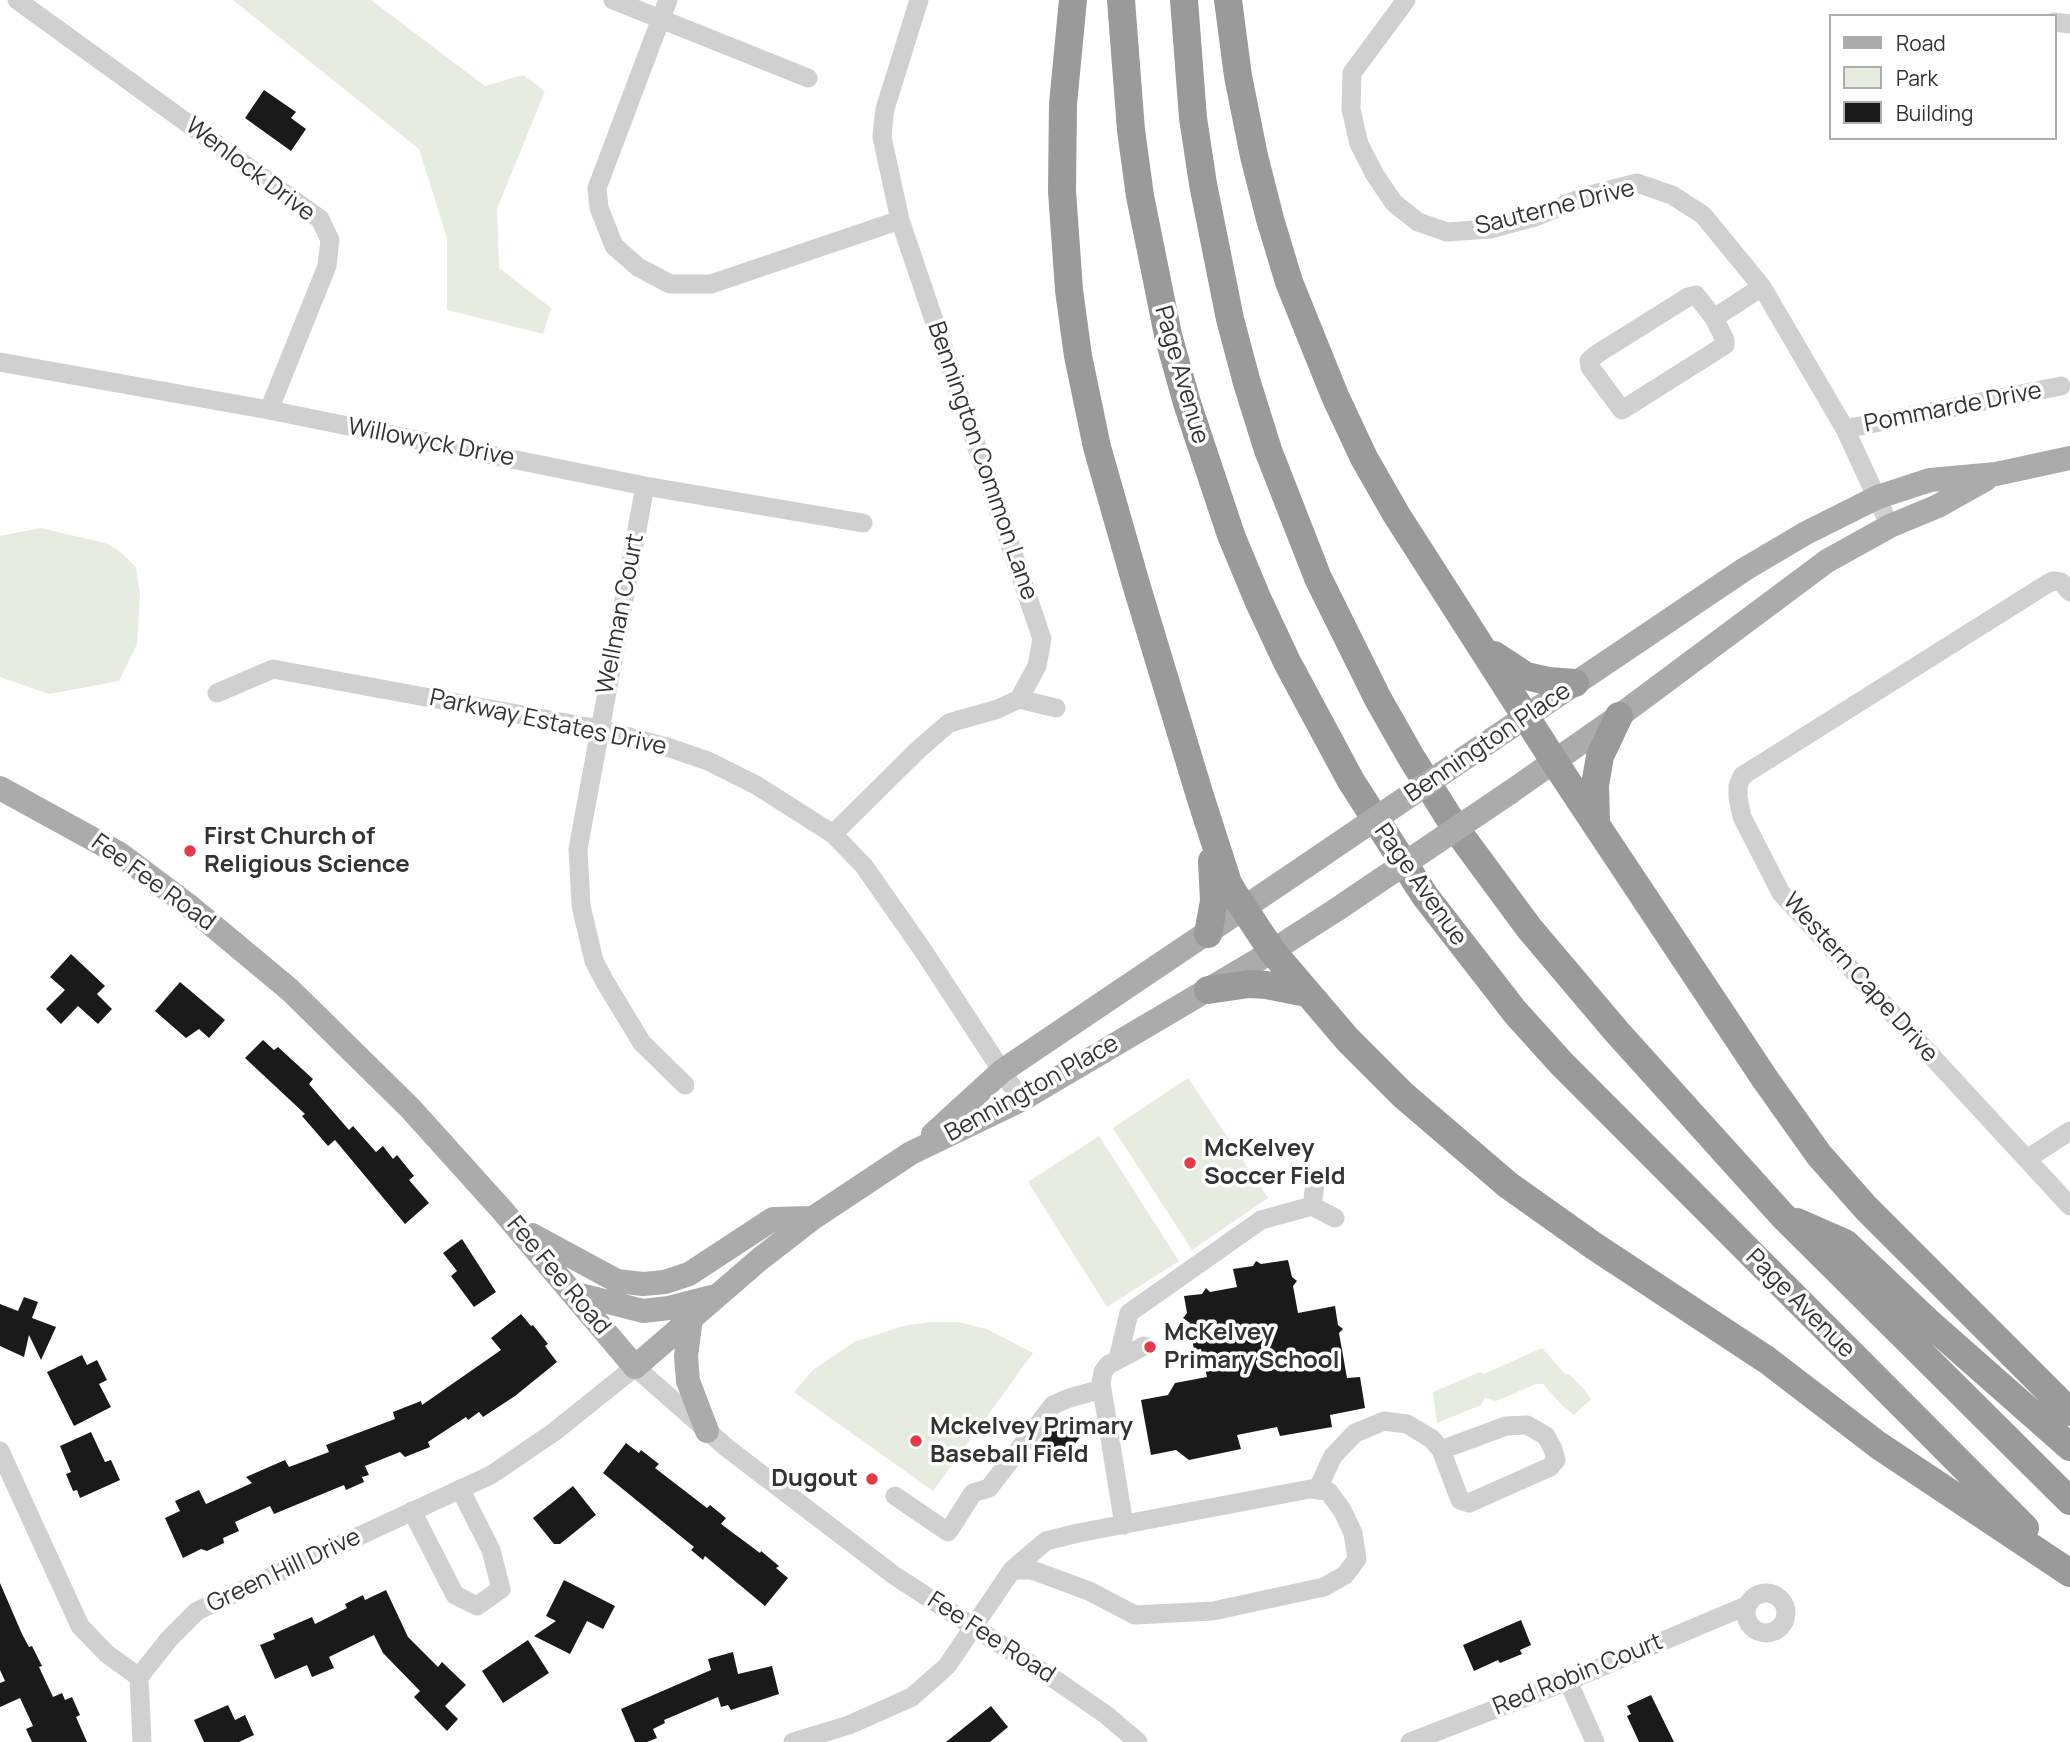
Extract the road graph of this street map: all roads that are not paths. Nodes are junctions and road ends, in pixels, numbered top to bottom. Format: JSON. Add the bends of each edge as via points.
{"nodes":[{"id":1,"x":17,"y":0,"type":"edge"},
{"id":2,"x":613,"y":0,"type":"edge"},
{"id":3,"x":919,"y":0,"type":"edge"},
{"id":4,"x":1073,"y":0,"type":"edge"},
{"id":5,"x":1121,"y":0,"type":"edge"},
{"id":6,"x":1184,"y":0,"type":"edge"},
{"id":7,"x":1227,"y":0,"type":"edge"},
{"id":8,"x":1406,"y":0,"type":"edge"},
{"id":9,"x":664,"y":9,"type":"edge"},
{"id":10,"x":808,"y":78,"type":"dead end"},
{"id":11,"x":900,"y":220,"type":"junction"},
{"id":12,"x":1762,"y":287,"type":"junction"},
{"id":13,"x":1714,"y":318,"type":"junction"},
{"id":14,"x":0,"y":362,"type":"edge"},
{"id":15,"x":2062,"y":386,"type":"dead end"},
{"id":16,"x":269,"y":410,"type":"junction"},
{"id":17,"x":1845,"y":429,"type":"junction"},
{"id":18,"x":2070,"y":458,"type":"edge"},
{"id":19,"x":1996,"y":474,"type":"junction"},
{"id":20,"x":645,"y":486,"type":"junction"},
{"id":21,"x":1878,"y":497,"type":"junction"},
{"id":22,"x":863,"y":523,"type":"dead end"},
{"id":23,"x":1890,"y":526,"type":"junction"},
{"id":24,"x":2070,"y":592,"type":"edge"},
{"id":25,"x":1483,"y":647,"type":"junction"},
{"id":26,"x":1575,"y":683,"type":"junction"},
{"id":27,"x":217,"y":693,"type":"dead end"},
{"id":28,"x":1019,"y":699,"type":"junction"},
{"id":29,"x":1056,"y":708,"type":"dead end"},
{"id":30,"x":1526,"y":716,"type":"junction"},
{"id":31,"x":1619,"y":716,"type":"junction"},
{"id":32,"x":599,"y":729,"type":"junction"},
{"id":33,"x":1555,"y":762,"type":"junction"},
{"id":34,"x":0,"y":788,"type":"edge"},
{"id":35,"x":1596,"y":824,"type":"junction"},
{"id":36,"x":1211,"y":830,"type":"junction"},
{"id":37,"x":833,"y":834,"type":"junction"},
{"id":38,"x":1244,"y":909,"type":"junction"},
{"id":39,"x":1208,"y":933,"type":"junction"},
{"id":40,"x":1272,"y":951,"type":"junction"},
{"id":41,"x":1208,"y":990,"type":"junction"},
{"id":42,"x":1307,"y":993,"type":"junction"},
{"id":43,"x":1002,"y":1071,"type":"junction"},
{"id":44,"x":685,"y":1085,"type":"dead end"},
{"id":45,"x":1021,"y":1100,"type":"junction"},
{"id":46,"x":2070,"y":1131,"type":"edge"},
{"id":47,"x":911,"y":1153,"type":"junction"},
{"id":48,"x":2027,"y":1160,"type":"junction"},
{"id":49,"x":1315,"y":1184,"type":"dead end"},
{"id":50,"x":1312,"y":1206,"type":"junction"},
{"id":51,"x":2070,"y":1206,"type":"edge"},
{"id":52,"x":1782,"y":1215,"type":"junction"},
{"id":53,"x":813,"y":1218,"type":"junction"},
{"id":54,"x":1335,"y":1218,"type":"dead end"},
{"id":55,"x":516,"y":1226,"type":"junction"},
{"id":56,"x":573,"y":1293,"type":"junction"},
{"id":57,"x":717,"y":1295,"type":"junction"},
{"id":58,"x":691,"y":1318,"type":"junction"},
{"id":59,"x":1144,"y":1346,"type":"dead end"},
{"id":60,"x":1118,"y":1359,"type":"junction"},
{"id":61,"x":635,"y":1367,"type":"junction"},
{"id":62,"x":1102,"y":1389,"type":"junction"},
{"id":63,"x":2070,"y":1412,"type":"edge"},
{"id":64,"x":707,"y":1431,"type":"junction"},
{"id":65,"x":2070,"y":1447,"type":"edge"},
{"id":66,"x":1441,"y":1450,"type":"junction"},
{"id":67,"x":0,"y":1451,"type":"edge"},
{"id":68,"x":460,"y":1489,"type":"junction"},
{"id":69,"x":1317,"y":1490,"type":"junction"},
{"id":70,"x":895,"y":1496,"type":"dead end"},
{"id":71,"x":2070,"y":1501,"type":"edge"},
{"id":72,"x":412,"y":1511,"type":"junction"},
{"id":73,"x":1124,"y":1525,"type":"junction"},
{"id":74,"x":1012,"y":1570,"type":"junction"},
{"id":75,"x":2070,"y":1573,"type":"edge"},
{"id":76,"x":1746,"y":1606,"type":"dead end"},
{"id":77,"x":972,"y":1628,"type":"junction"},
{"id":78,"x":139,"y":1677,"type":"junction"},
{"id":79,"x":1568,"y":1681,"type":"junction"},
{"id":80,"x":142,"y":1742,"type":"edge"},
{"id":81,"x":793,"y":1742,"type":"edge"},
{"id":82,"x":1138,"y":1742,"type":"edge"},
{"id":83,"x":1410,"y":1742,"type":"edge"},
{"id":84,"x":1595,"y":1742,"type":"edge"}],
"edges":[{"from":1,"to":16,"type":"street","name":"Wenlock Drive","via":[[320,219],[330,240],[327,266]]},
{"from":2,"to":9,"type":"street"},
{"from":3,"to":11,"type":"street","name":"Bennington Common Lane","via":[[885,109],[882,137]]},
{"from":4,"to":36,"type":"highway","via":[[1063,104],[1062,191],[1078,356],[1097,447]]},
{"from":5,"to":75,"type":"highway","name":"Page Avenue","via":[[1140,196],[1187,403],[1258,600],[1351,781],[1425,896],[1561,1063]]},
{"from":6,"to":52,"type":"highway","name":"Page Avenue","via":[[1193,118],[1230,319],[1273,462],[1346,636],[1456,829],[1529,928]]},
{"from":7,"to":25,"type":"highway","via":[[1260,181],[1308,334],[1364,457]]},
{"from":8,"to":12,"type":"street","name":"Sauterne Drive","via":[[1352,73],[1351,109],[1359,144],[1394,203],[1418,222],[1447,232],[1490,229],[1637,183],[1672,195],[1703,215]]},
{"from":9,"to":10,"type":"street"},
{"from":9,"to":11,"type":"street","via":[[597,188],[599,208],[614,246],[638,267],[670,284],[711,284]]},
{"from":11,"to":28,"type":"street","name":"Bennington Common Lane","via":[[1042,639],[1037,666]]},
{"from":12,"to":13,"type":"street"},
{"from":12,"to":17,"type":"street","name":"Sauterne Drive"},
{"from":13,"to":13,"type":"street","via":[[1726,345],[1622,410],[1590,368],[1589,361],[1597,354],[1688,297],[1696,295]]},
{"from":14,"to":16,"type":"street","name":"Willowyck Drive"},
{"from":15,"to":17,"type":"street","name":"Pommarde Drive"},
{"from":16,"to":20,"type":"street","name":"Willowyck Drive"},
{"from":17,"to":21,"type":"street","name":"Sauterne Drive"},
{"from":18,"to":19,"type":"main road","name":"Bennington Place"},
{"from":19,"to":21,"type":"main road","name":"Bennington Place","via":[[1930,480]]},
{"from":19,"to":23,"type":"main road","name":"Bennington Place"},
{"from":20,"to":22,"type":"street","name":"Willowyck Drive"},
{"from":20,"to":32,"type":"street","name":"Wellman Court"},
{"from":21,"to":23,"type":"street","name":"Sauterne Drive"},
{"from":21,"to":26,"type":"main road","name":"Bennington Place","via":[[1745,569]]},
{"from":23,"to":31,"type":"main road","name":"Bennington Place","via":[[1827,561]]},
{"from":24,"to":48,"type":"street","name":"Western Cape Drive","via":[[2061,582],[2053,581],[1742,776],[1738,797],[1742,817],[1781,892]]},
{"from":25,"to":26,"type":"highway","via":[[1526,676]]},
{"from":25,"to":30,"type":"highway"},
{"from":26,"to":30,"type":"main road","name":"Bennington Place"},
{"from":27,"to":32,"type":"street","name":"Parkway Estates Drive","via":[[273,669]]},
{"from":28,"to":29,"type":"street"},
{"from":28,"to":37,"type":"street","via":[[949,723]]},
{"from":30,"to":33,"type":"highway"},
{"from":30,"to":38,"type":"main road","name":"Bennington Place","bridge":true},
{"from":31,"to":33,"type":"main road","name":"Bennington Place"},
{"from":31,"to":35,"type":"highway","via":[[1600,756]]},
{"from":32,"to":37,"type":"street","name":"Parkway Estates Drive","via":[[708,761]]},
{"from":32,"to":44,"type":"street","name":"Wellman Court","via":[[578,849],[581,906],[594,961],[642,1043]]},
{"from":33,"to":35,"type":"highway"},
{"from":33,"to":40,"type":"main road","name":"Bennington Place","bridge":true},
{"from":34,"to":55,"type":"main road","name":"Fee Fee Road","via":[[120,854],[290,990],[410,1108]]},
{"from":35,"to":63,"type":"highway","via":[[1819,1155]]},
{"from":36,"to":38,"type":"highway","via":[[1228,883]]},
{"from":36,"to":39,"type":"highway","via":[[1214,901]]},
{"from":37,"to":43,"type":"street","name":"Parkway Estates Drive","via":[[864,866]]},
{"from":38,"to":39,"type":"main road","name":"Bennington Place"},
{"from":38,"to":40,"type":"highway"},
{"from":39,"to":43,"type":"main road","name":"Bennington Place"},
{"from":40,"to":41,"type":"main road","name":"Bennington Place"},
{"from":40,"to":42,"type":"highway"},
{"from":41,"to":42,"type":"highway","via":[[1249,984]]},
{"from":41,"to":45,"type":"main road","name":"Bennington Place"},
{"from":42,"to":75,"type":"highway","via":[[1403,1095],[1508,1185],[1767,1360],[1878,1445]]},
{"from":43,"to":45,"type":"street","name":"Parkway Estates Drive"},
{"from":43,"to":47,"type":"main road","name":"Bennington Place"},
{"from":45,"to":47,"type":"main road","name":"Bennington Place"},
{"from":46,"to":48,"type":"street"},
{"from":47,"to":53,"type":"main road","name":"Bennington Place"},
{"from":48,"to":51,"type":"street","name":"Western Cape Drive"},
{"from":49,"to":50,"type":"street"},
{"from":50,"to":54,"type":"street"},
{"from":50,"to":60,"type":"street","via":[[1261,1220],[1129,1313]]},
{"from":52,"to":65,"type":"highway","via":[[1845,1243]]},
{"from":52,"to":71,"type":"highway","name":"Page Avenue"},
{"from":53,"to":55,"type":"main road","via":[[773,1219],[689,1274],[643,1284],[617,1281]]},
{"from":53,"to":57,"type":"main road","name":"Bennington Place"},
{"from":55,"to":56,"type":"main road","name":"Fee Fee Road"},
{"from":56,"to":57,"type":"main road","via":[[643,1311]]},
{"from":56,"to":61,"type":"main road","name":"Fee Fee Road"},
{"from":57,"to":58,"type":"main road","name":"Bennington Place"},
{"from":58,"to":61,"type":"main road","name":"Bennington Place"},
{"from":58,"to":64,"type":"main road","via":[[688,1381]]},
{"from":59,"to":60,"type":"street"},
{"from":60,"to":62,"type":"street","via":[[1103,1372]]},
{"from":61,"to":64,"type":"street","name":"Fee Fee Road"},
{"from":61,"to":68,"type":"street","name":"Green Hill Drive","via":[[544,1439],[491,1475]]},
{"from":62,"to":70,"type":"street","via":[[1053,1405],[989,1488],[973,1493],[948,1532]]},
{"from":62,"to":73,"type":"street"},
{"from":64,"to":77,"type":"street","name":"Fee Fee Road","via":[[885,1569]]},
{"from":66,"to":66,"type":"street","via":[[1460,1500],[1469,1503],[1550,1467],[1556,1460],[1546,1436],[1527,1425],[1506,1426]]},
{"from":66,"to":69,"type":"street","via":[[1407,1424],[1384,1421],[1354,1433],[1333,1457]]},
{"from":67,"to":78,"type":"street","via":[[80,1626],[107,1654]]},
{"from":68,"to":72,"type":"street","name":"Green Hill Drive"},
{"from":68,"to":72,"type":"street","via":[[491,1550],[500,1589],[477,1606],[455,1595]]},
{"from":69,"to":73,"type":"street"},
{"from":69,"to":74,"type":"street","via":[[1328,1491],[1342,1510],[1353,1533],[1357,1559],[1345,1575],[1324,1587],[1213,1611],[1135,1615],[1032,1570]]},
{"from":72,"to":78,"type":"street","name":"Green Hill Drive","via":[[197,1611]]},
{"from":73,"to":74,"type":"street","via":[[1046,1541]]},
{"from":74,"to":77,"type":"street"},
{"from":76,"to":79,"type":"street","name":"Red Robin Court"},
{"from":77,"to":81,"type":"street","via":[[947,1666],[912,1698]]},
{"from":77,"to":82,"type":"street","name":"Fee Fee Road","via":[[1105,1714]]},
{"from":78,"to":80,"type":"street"},
{"from":79,"to":83,"type":"street","name":"Red Robin Court"},
{"from":79,"to":84,"type":"street"}]}
